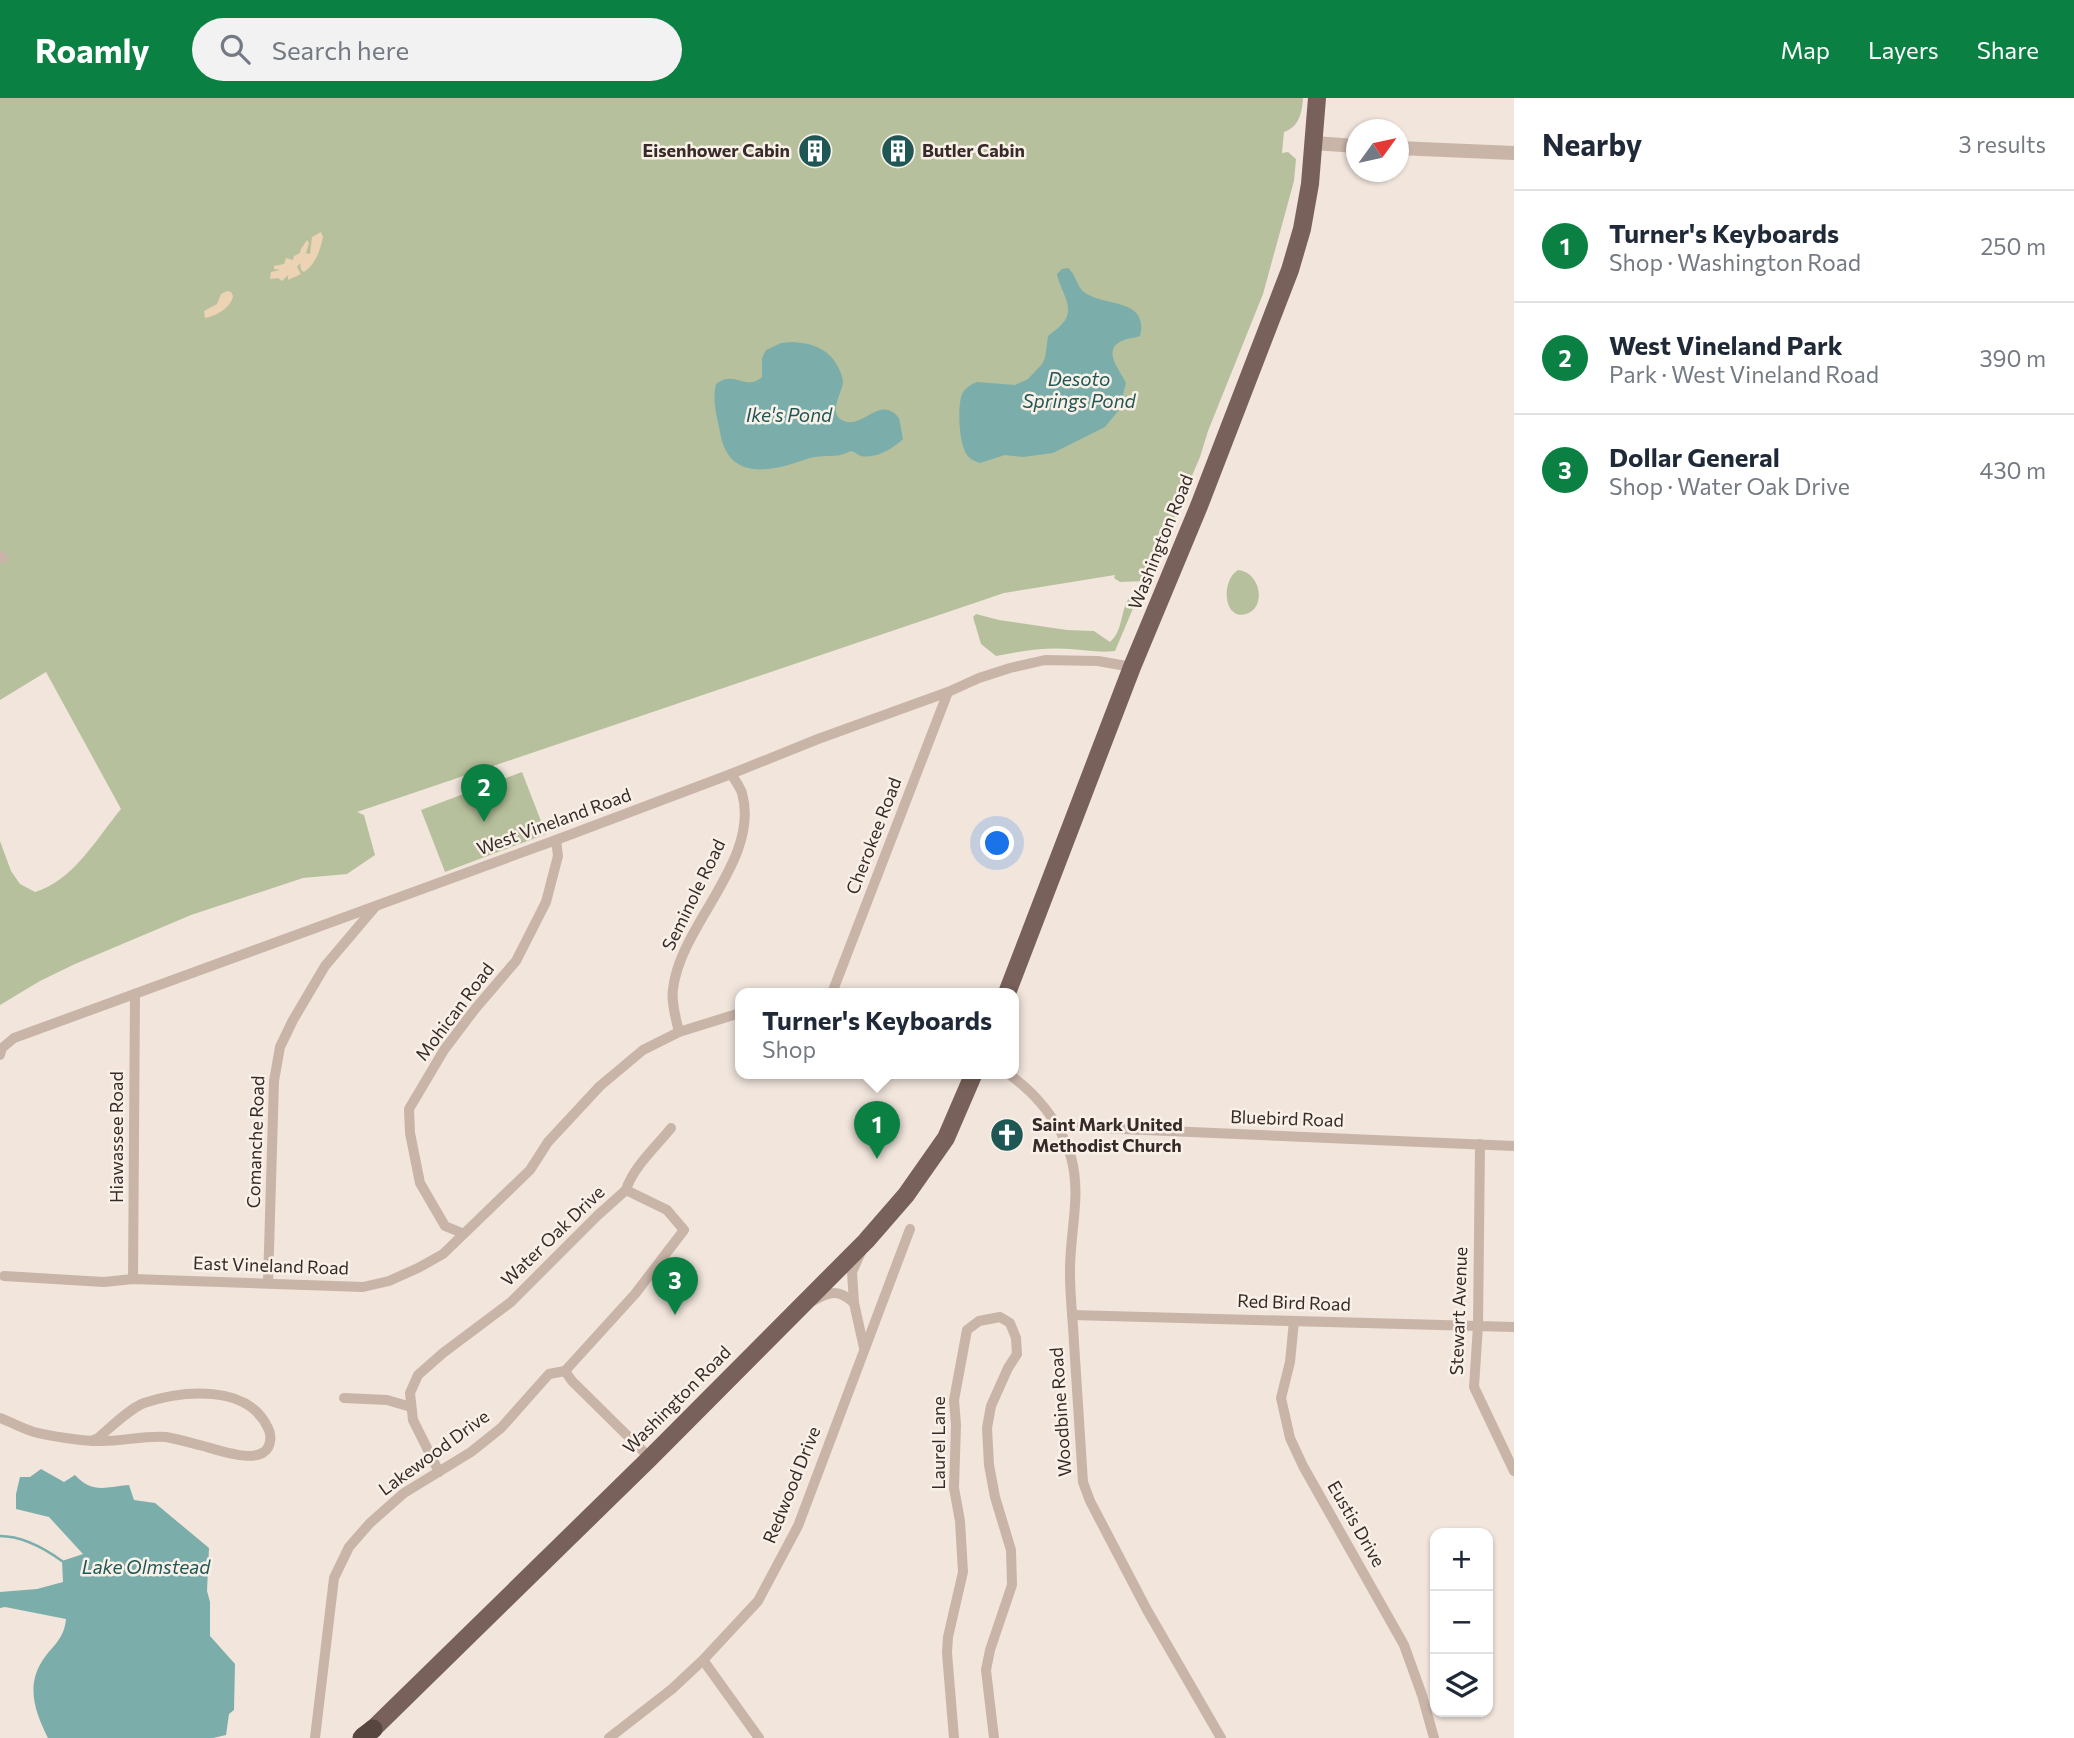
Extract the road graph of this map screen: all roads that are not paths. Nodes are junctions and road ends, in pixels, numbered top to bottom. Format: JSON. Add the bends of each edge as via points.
{"nodes":[{"id":1,"x":1317,"y":98,"type":"edge"},
{"id":2,"x":1314,"y":143,"type":"junction"},
{"id":3,"x":1346,"y":145,"type":"edge"},
{"id":4,"x":1409,"y":148,"type":"edge"},
{"id":5,"x":1514,"y":153,"type":"edge"},
{"id":6,"x":1132,"y":667,"type":"junction"},
{"id":7,"x":948,"y":692,"type":"junction"},
{"id":8,"x":731,"y":774,"type":"junction"},
{"id":9,"x":556,"y":840,"type":"junction"},
{"id":10,"x":375,"y":906,"type":"junction"},
{"id":11,"x":834,"y":988,"type":"edge"},
{"id":12,"x":1009,"y":988,"type":"edge"},
{"id":13,"x":135,"y":994,"type":"junction"},
{"id":14,"x":735,"y":1015,"type":"edge"},
{"id":15,"x":679,"y":1032,"type":"junction"},
{"id":16,"x":0,"y":1055,"type":"edge"},
{"id":17,"x":971,"y":1079,"type":"edge"},
{"id":18,"x":1016,"y":1079,"type":"edge"},
{"id":19,"x":671,"y":1128,"type":"dead end"},
{"id":20,"x":1059,"y":1129,"type":"junction"},
{"id":21,"x":1480,"y":1144,"type":"junction"},
{"id":22,"x":1514,"y":1146,"type":"edge"},
{"id":23,"x":626,"y":1190,"type":"junction"},
{"id":24,"x":911,"y":1229,"type":"dead end"},
{"id":25,"x":462,"y":1233,"type":"junction"},
{"id":26,"x":866,"y":1241,"type":"junction"},
{"id":27,"x":1,"y":1275,"type":"edge"},
{"id":28,"x":133,"y":1279,"type":"junction"},
{"id":29,"x":268,"y":1283,"type":"junction"},
{"id":30,"x":854,"y":1303,"type":"junction"},
{"id":31,"x":791,"y":1315,"type":"junction"},
{"id":32,"x":1072,"y":1315,"type":"junction"},
{"id":33,"x":1294,"y":1321,"type":"junction"},
{"id":34,"x":1478,"y":1325,"type":"junction"},
{"id":35,"x":1514,"y":1328,"type":"edge"},
{"id":36,"x":864,"y":1348,"type":"junction"},
{"id":37,"x":565,"y":1371,"type":"junction"},
{"id":38,"x":344,"y":1398,"type":"dead end"},
{"id":39,"x":411,"y":1407,"type":"junction"},
{"id":40,"x":0,"y":1418,"type":"edge"},
{"id":41,"x":91,"y":1441,"type":"junction"},
{"id":42,"x":650,"y":1458,"type":"junction"},
{"id":43,"x":1514,"y":1471,"type":"edge"},
{"id":44,"x":439,"y":1472,"type":"junction"},
{"id":45,"x":703,"y":1660,"type":"junction"},
{"id":46,"x":366,"y":1736,"type":"edge"},
{"id":47,"x":315,"y":1738,"type":"edge"},
{"id":48,"x":609,"y":1738,"type":"edge"},
{"id":49,"x":759,"y":1738,"type":"edge"},
{"id":50,"x":954,"y":1738,"type":"edge"},
{"id":51,"x":994,"y":1738,"type":"edge"},
{"id":52,"x":1221,"y":1738,"type":"edge"},
{"id":53,"x":1434,"y":1738,"type":"edge"}],
"edges":[{"from":1,"to":2,"type":"main road","name":"Washington Road"},
{"from":2,"to":3,"type":"street"},
{"from":2,"to":6,"type":"main road","name":"Washington Road","via":[[1310,184],[1290,270]]},
{"from":4,"to":5,"type":"street"},
{"from":6,"to":7,"type":"street","name":"West Vineland Road","via":[[1045,660],[979,678]]},
{"from":6,"to":12,"type":"main road","name":"Washington Road"},
{"from":7,"to":8,"type":"street","name":"West Vineland Road"},
{"from":7,"to":11,"type":"street","name":"Cherokee Road"},
{"from":8,"to":9,"type":"street","name":"West Vineland Road"},
{"from":8,"to":15,"type":"street","name":"Seminole Road","via":[[741,792],[743,831],[733,861],[677,971],[672,990]]},
{"from":9,"to":10,"type":"street","name":"West Vineland Road"},
{"from":9,"to":25,"type":"street","name":"Mohican Road","via":[[558,856],[546,902],[516,961],[444,1050],[409,1109],[420,1184],[445,1226]]},
{"from":10,"to":13,"type":"street","name":"West Vineland Road"},
{"from":10,"to":29,"type":"street","name":"Comanche Road","via":[[325,966],[280,1047],[274,1081]]},
{"from":13,"to":16,"type":"street","name":"West Vineland Road","via":[[14,1038]]},
{"from":13,"to":28,"type":"street","name":"Hiawassee Road"},
{"from":14,"to":15,"type":"street","name":"East Vineland Road"},
{"from":15,"to":25,"type":"street","name":"East Vineland Road","via":[[643,1051],[600,1086],[548,1142],[530,1170]]},
{"from":17,"to":26,"type":"main road","name":"Washington Road","via":[[946,1138]]},
{"from":18,"to":20,"type":"street","name":"Woodbine Road"},
{"from":19,"to":23,"type":"street"},
{"from":20,"to":21,"type":"street","name":"Bluebird Road"},
{"from":20,"to":32,"type":"street","name":"Woodbine Road","via":[[1076,1180],[1069,1269]]},
{"from":21,"to":22,"type":"street","name":"Bluebird Road"},
{"from":21,"to":34,"type":"street","name":"Stewart Avenue"},
{"from":23,"to":37,"type":"street","name":"Water Oak Drive","via":[[667,1210],[684,1230],[635,1294]]},
{"from":23,"to":39,"type":"street","name":"Water Oak Drive","via":[[511,1302],[418,1375],[410,1393]]},
{"from":24,"to":36,"type":"street","name":"Redwood Drive"},
{"from":25,"to":29,"type":"street","name":"East Vineland Road","via":[[443,1254],[389,1281],[363,1287]]},
{"from":26,"to":30,"type":"street","via":[[852,1272]]},
{"from":26,"to":31,"type":"main road","name":"Washington Road"},
{"from":27,"to":28,"type":"street","name":"East Vineland Road","via":[[104,1282]]},
{"from":28,"to":29,"type":"street","name":"East Vineland Road"},
{"from":30,"to":31,"type":"street","via":[[844,1294],[832,1293]]},
{"from":30,"to":36,"type":"street"},
{"from":31,"to":42,"type":"main road","name":"Washington Road"},
{"from":32,"to":33,"type":"street","name":"Red Bird Road"},
{"from":32,"to":52,"type":"street","name":"Woodbine Road","via":[[1083,1482],[1147,1610]]},
{"from":33,"to":34,"type":"street","name":"Red Bird Road"},
{"from":33,"to":53,"type":"street","name":"Eustis Drive","via":[[1281,1398],[1290,1438],[1404,1645]]},
{"from":34,"to":35,"type":"street","name":"Red Bird Road"},
{"from":34,"to":43,"type":"street","name":"Stewart Avenue","via":[[1474,1387]]},
{"from":36,"to":45,"type":"street","name":"Redwood Drive","via":[[793,1535],[758,1601]]},
{"from":37,"to":42,"type":"street"},
{"from":37,"to":44,"type":"street","name":"Lakewood Drive","via":[[549,1374],[501,1428]]},
{"from":38,"to":39,"type":"street","via":[[371,1398]]},
{"from":39,"to":44,"type":"street"},
{"from":40,"to":41,"type":"street","via":[[34,1432]]},
{"from":41,"to":41,"type":"street","via":[[166,1437],[255,1456],[266,1451],[270,1431],[261,1415],[234,1398],[195,1394],[145,1403]]},
{"from":42,"to":46,"type":"main road","name":"Washington Road"},
{"from":44,"to":47,"type":"street","name":"Lakewood Drive","via":[[404,1493],[370,1523],[349,1547],[334,1578]]},
{"from":45,"to":48,"type":"street","name":"Redwood Drive"},
{"from":45,"to":49,"type":"street"},
{"from":50,"to":51,"type":"street","name":"Laurel Lane","via":[[947,1653],[963,1572],[954,1488],[954,1400],[967,1331],[979,1321],[1000,1317],[1010,1323],[1017,1338],[1017,1354],[991,1406],[987,1428],[993,1486],[1011,1550],[1012,1585],[986,1670]]}]}
